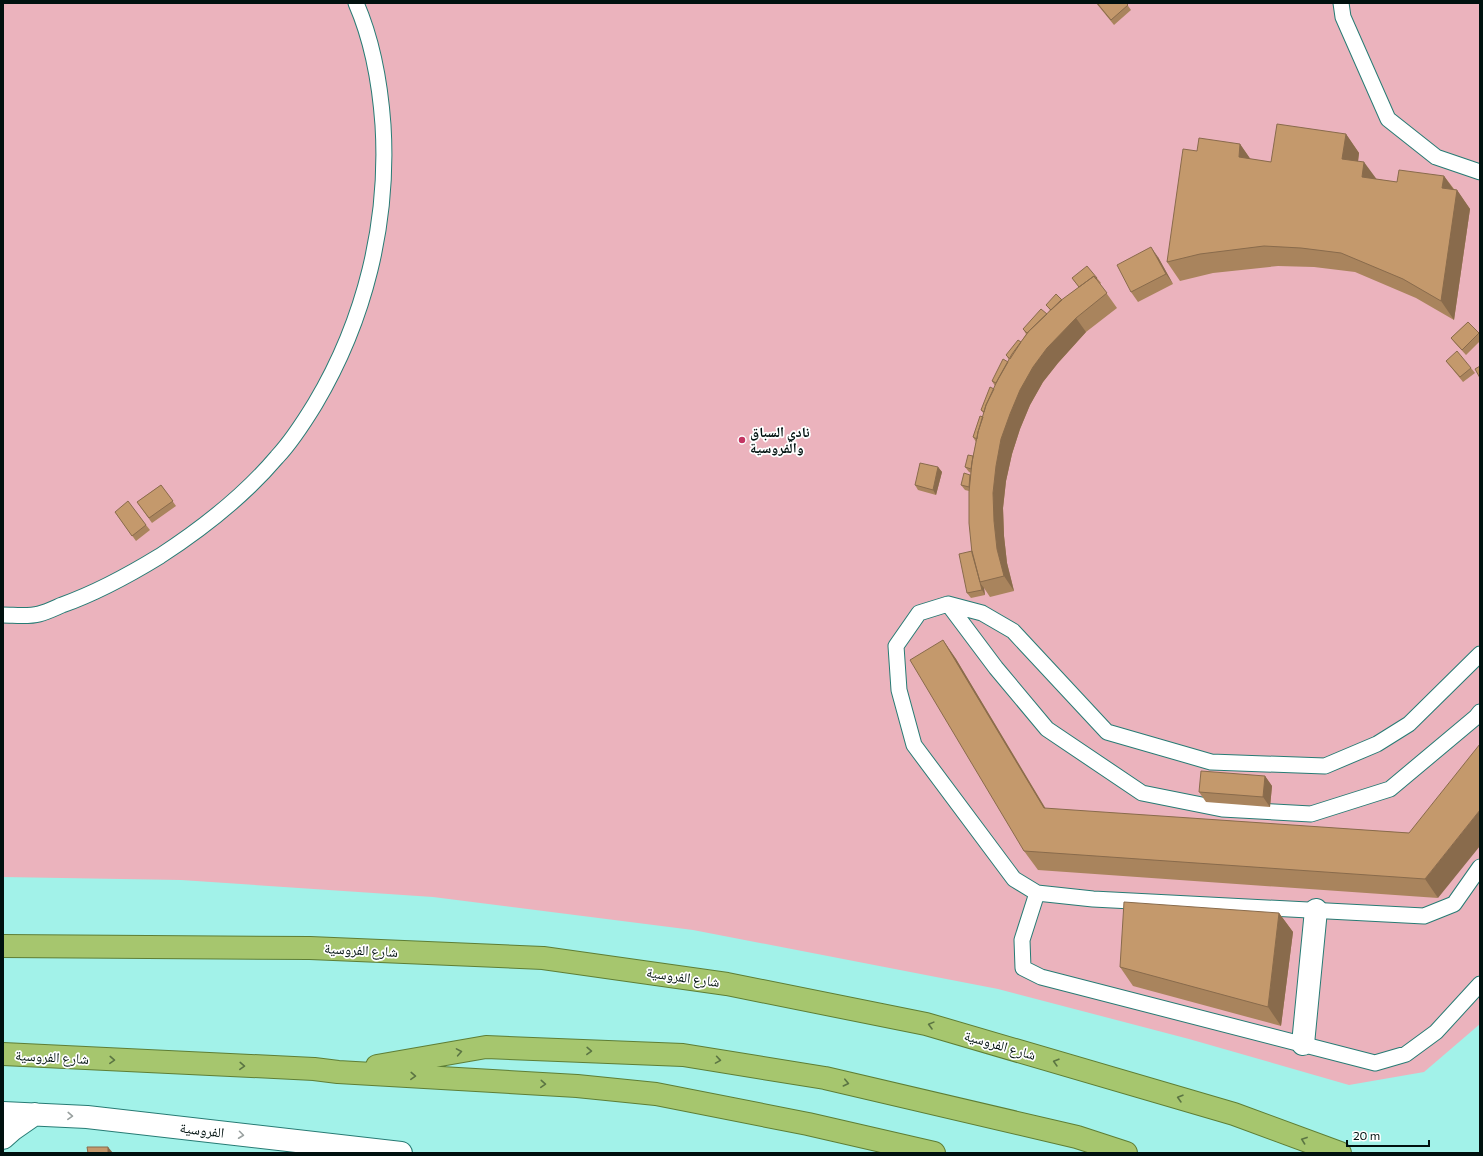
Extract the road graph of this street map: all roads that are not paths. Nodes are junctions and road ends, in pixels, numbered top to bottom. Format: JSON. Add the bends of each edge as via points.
{"nodes":[{"id":1,"x":356,"y":3,"type":"edge"},
{"id":2,"x":1342,"y":3,"type":"edge"},
{"id":3,"x":1480,"y":172,"type":"edge"},
{"id":4,"x":948,"y":604,"type":"junction"},
{"id":5,"x":3,"y":615,"type":"edge"},
{"id":6,"x":1480,"y":654,"type":"edge"},
{"id":7,"x":1480,"y":712,"type":"edge"},
{"id":8,"x":1480,"y":867,"type":"edge"},
{"id":9,"x":1037,"y":893,"type":"junction"},
{"id":10,"x":1316,"y":910,"type":"junction"},
{"id":11,"x":3,"y":946,"type":"edge"},
{"id":12,"x":1480,"y":984,"type":"edge"},
{"id":13,"x":1302,"y":1044,"type":"junction"},
{"id":14,"x":3,"y":1054,"type":"edge"},
{"id":15,"x":338,"y":1072,"type":"junction"},
{"id":16,"x":3,"y":1113,"type":"edge"},
{"id":17,"x":35,"y":1114,"type":"junction"},
{"id":18,"x":808,"y":1124,"type":"junction"},
{"id":19,"x":3,"y":1138,"type":"edge"},
{"id":20,"x":401,"y":1153,"type":"edge"},
{"id":21,"x":866,"y":1153,"type":"edge"},
{"id":22,"x":934,"y":1153,"type":"edge"},
{"id":23,"x":1126,"y":1153,"type":"edge"},
{"id":24,"x":1340,"y":1153,"type":"edge"}],
"edges":[{"from":1,"to":5,"type":"lane","via":[[365,25],[375,64],[381,103],[384,183],[373,262],[346,345],[327,384],[304,422],[278,457],[221,511],[182,542],[148,564],[76,600],[38,614]]},
{"from":2,"to":3,"type":"lane","via":[[1343,17],[1388,119],[1436,157]]},
{"from":4,"to":6,"type":"lane","via":[[982,613],[1013,631],[1107,732],[1211,762],[1325,766],[1377,744],[1408,724]]},
{"from":4,"to":7,"type":"lane","via":[[996,668],[1047,729],[1142,793],[1222,809],[1311,814],[1390,789]]},
{"from":4,"to":9,"type":"lane","via":[[919,613],[896,646],[899,690],[914,745],[1014,879]]},
{"from":8,"to":10,"type":"lane","via":[[1454,904],[1424,916]]},
{"from":9,"to":10,"type":"lane","via":[[1093,899]]},
{"from":9,"to":13,"type":"lane","via":[[1022,940],[1023,968],[1041,977]]},
{"from":10,"to":13,"type":"street"},
{"from":24,"to":11,"type":"highway","name":"شارع الفروسية","one_way":true,"via":[[1234,1114],[926,1024],[727,984],[543,958],[310,948]]},
{"from":12,"to":13,"type":"lane","via":[[1436,1032],[1406,1054],[1375,1063]]},
{"from":14,"to":15,"type":"highway","name":"شارع الفروسية","one_way":true},
{"from":15,"to":18,"type":"highway","name":"شارع الفروسية","one_way":true,"via":[[570,1086],[656,1094]]},
{"from":15,"to":23,"type":"highway","one_way":true,"via":[[486,1047],[683,1055],[825,1078],[1077,1137]]},
{"from":16,"to":17,"type":"street","name":"الفروسية"},
{"from":17,"to":19,"type":"street"},
{"from":17,"to":20,"type":"street","name":"الفروسية","one_way":true,"via":[[87,1117]]},
{"from":18,"to":21,"type":"highway"},
{"from":18,"to":22,"type":"highway","name":"شارع الفروسية"}]}
